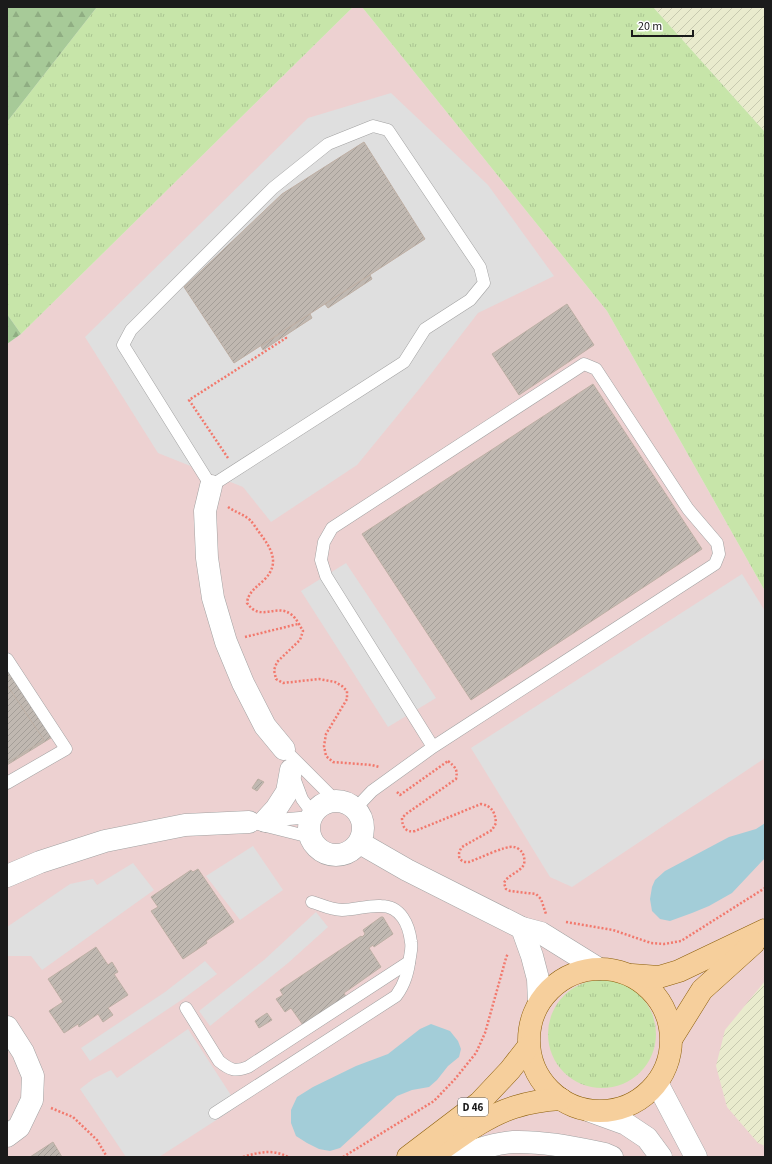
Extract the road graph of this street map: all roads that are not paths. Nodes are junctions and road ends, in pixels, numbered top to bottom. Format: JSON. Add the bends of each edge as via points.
{"nodes":[{"id":1,"x":217,"y":494,"type":"junction"},
{"id":2,"x":7,"y":659,"type":"edge"},
{"id":3,"x":433,"y":747,"type":"junction"},
{"id":4,"x":284,"y":750,"type":"junction"},
{"id":5,"x":292,"y":770,"type":"junction"},
{"id":6,"x":7,"y":783,"type":"edge"},
{"id":7,"x":346,"y":805,"type":"junction"},
{"id":8,"x":257,"y":821,"type":"junction"},
{"id":9,"x":312,"y":823,"type":"junction"},
{"id":10,"x":360,"y":843,"type":"junction"},
{"id":11,"x":8,"y":874,"type":"edge"},
{"id":12,"x":312,"y":902,"type":"dead end"},
{"id":13,"x":522,"y":928,"type":"junction"},
{"id":14,"x":765,"y":930,"type":"edge"},
{"id":15,"x":765,"y":934,"type":"edge"},
{"id":16,"x":410,"y":962,"type":"junction"},
{"id":17,"x":599,"y":969,"type":"junction"},
{"id":18,"x":632,"y":975,"type":"junction"},
{"id":19,"x":539,"y":1002,"type":"junction"},
{"id":20,"x":186,"y":1008,"type":"dead end"},
{"id":21,"x":7,"y":1027,"type":"edge"},
{"id":22,"x":672,"y":1038,"type":"junction"},
{"id":23,"x":528,"y":1047,"type":"junction"},
{"id":24,"x":657,"y":1083,"type":"junction"},
{"id":25,"x":561,"y":1099,"type":"junction"},
{"id":26,"x":590,"y":1111,"type":"junction"},
{"id":27,"x":215,"y":1113,"type":"dead end"},
{"id":28,"x":7,"y":1136,"type":"edge"},
{"id":29,"x":408,"y":1157,"type":"edge"},
{"id":30,"x":431,"y":1157,"type":"edge"},
{"id":31,"x":456,"y":1157,"type":"edge"},
{"id":32,"x":612,"y":1157,"type":"edge"},
{"id":33,"x":661,"y":1157,"type":"edge"},
{"id":34,"x":696,"y":1157,"type":"edge"}],
"edges":[{"from":1,"to":1,"type":"lane","via":[[123,345],[131,330],[273,188],[328,144],[373,126],[388,130],[480,267],[484,283],[470,300],[425,329],[404,362],[236,470]]},
{"from":1,"to":4,"type":"street","via":[[205,511],[207,558],[213,598],[226,642],[244,683],[265,726]]},
{"from":2,"to":6,"type":"lane","via":[[66,750]]},
{"from":3,"to":3,"type":"lane","via":[[715,564],[719,554],[717,543],[688,509],[596,369],[590,366],[584,364],[332,528],[324,542],[320,560],[326,576]]},
{"from":3,"to":7,"type":"lane","via":[[372,791]]},
{"from":4,"to":5,"type":"lane"},
{"from":4,"to":7,"type":"lane"},
{"from":5,"to":8,"type":"street","via":[[287,792],[276,809]]},
{"from":5,"to":9,"type":"lane"},
{"from":7,"to":9,"type":"street","via":[[331,802],[319,807]]},
{"from":7,"to":10,"type":"street","via":[[362,819],[364,831]]},
{"from":8,"to":9,"type":"lane"},
{"from":8,"to":9,"type":"lane"},
{"from":8,"to":11,"type":"street","via":[[185,825],[105,841]]},
{"from":9,"to":10,"type":"street","via":[[314,845],[330,855],[352,851]]},
{"from":10,"to":13,"type":"street","via":[[407,870]]},
{"from":12,"to":16,"type":"lane","via":[[342,910],[382,906],[393,908],[402,915],[410,929]]},
{"from":13,"to":17,"type":"street","via":[[541,933]]},
{"from":13,"to":19,"type":"street","via":[[538,979]]},
{"from":14,"to":18,"type":"main road","via":[[679,971],[658,977]]},
{"from":15,"to":22,"type":"main road","via":[[702,990]]},
{"from":16,"to":20,"type":"lane","via":[[239,1071],[227,1068],[219,1061]]},
{"from":16,"to":27,"type":"lane","via":[[408,974],[396,996]]},
{"from":17,"to":18,"type":"main road","via":[[616,969]]},
{"from":17,"to":19,"type":"main road","via":[[583,970],[560,979]]},
{"from":18,"to":22,"type":"main road","via":[[652,990],[667,1014]]},
{"from":19,"to":23,"type":"main road","via":[[533,1013]]},
{"from":21,"to":28,"type":"street","via":[[23,1052],[33,1076],[32,1100],[19,1127]]},
{"from":22,"to":24,"type":"main road","via":[[669,1060]]},
{"from":23,"to":25,"type":"main road","via":[[535,1071],[545,1087]]},
{"from":23,"to":29,"type":"main road","number":"D 46","via":[[479,1103]]},
{"from":24,"to":26,"type":"main road","via":[[639,1100],[616,1110]]},
{"from":24,"to":34,"type":"street"},
{"from":25,"to":26,"type":"main road"},
{"from":25,"to":30,"type":"main road","number":"D 46","via":[[514,1107],[479,1123]]},
{"from":26,"to":33,"type":"street","via":[[626,1124],[647,1138]]},
{"from":31,"to":32,"type":"street","via":[[512,1142],[562,1145]]}]}
